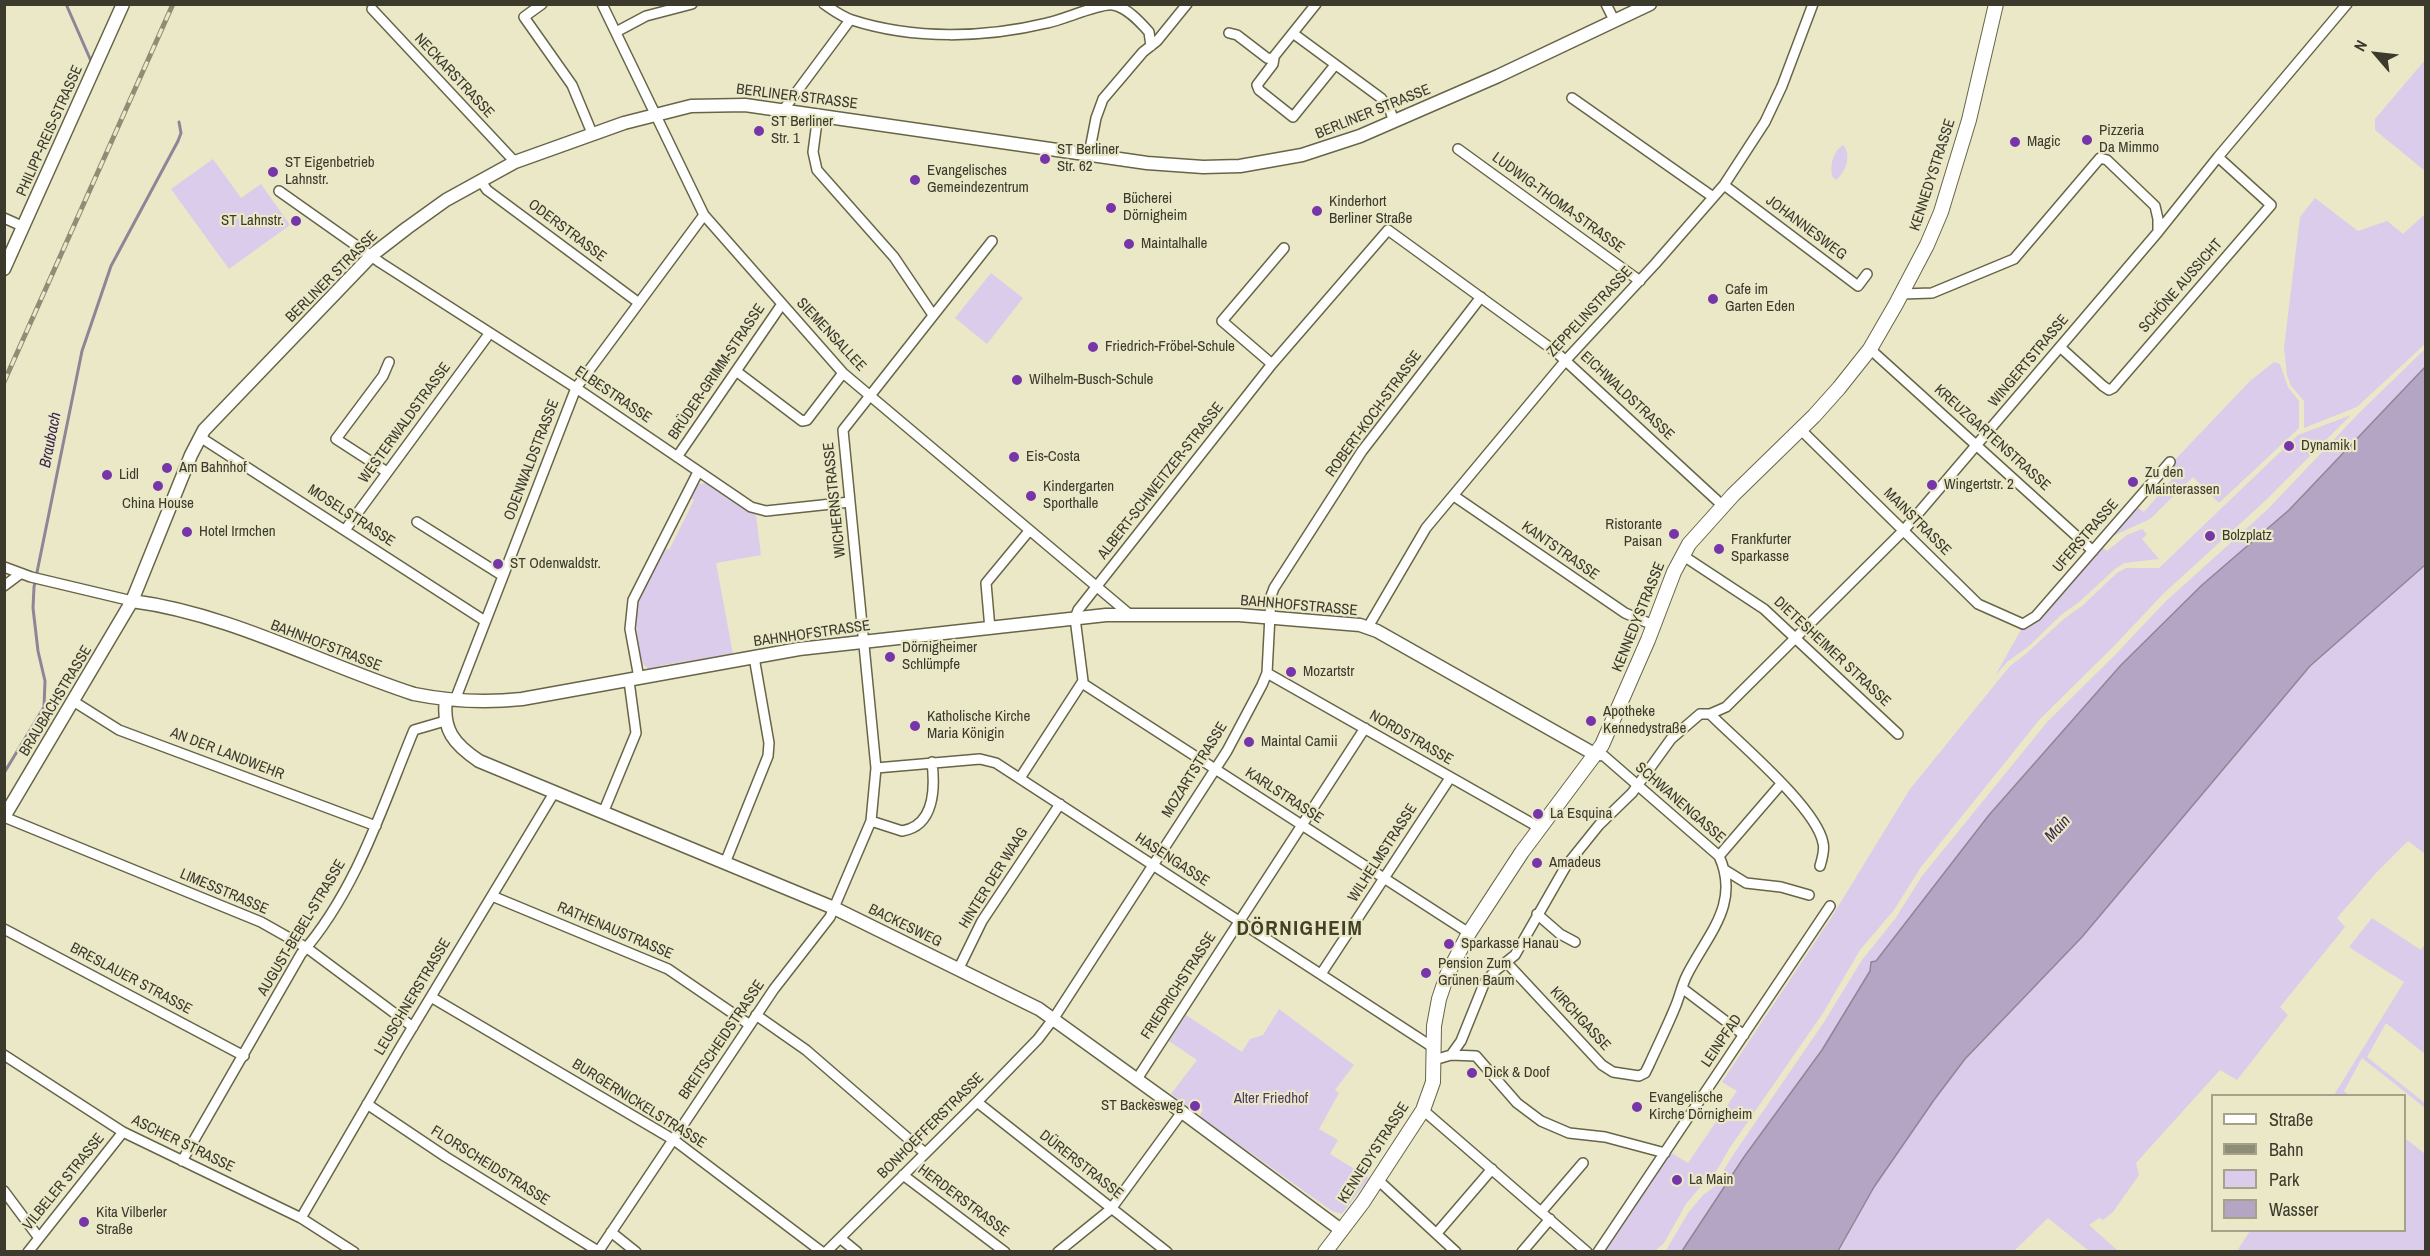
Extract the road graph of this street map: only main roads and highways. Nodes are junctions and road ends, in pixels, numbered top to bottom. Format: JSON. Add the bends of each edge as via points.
{"nodes":[{"id":1,"x":1995,"y":6,"type":"edge"},
{"id":2,"x":1325,"y":1251,"type":"edge"}],
"edges":[{"from":1,"to":2,"type":"main road","name":"KENNEDYSTRASSE","via":[[1969,120],[1944,203],[1928,245],[1902,294],[1870,349],[1839,388],[1723,506],[1682,555],[1596,755],[1540,828],[1453,962],[1441,991],[1434,1026],[1432,1088],[1423,1110]]}]}
